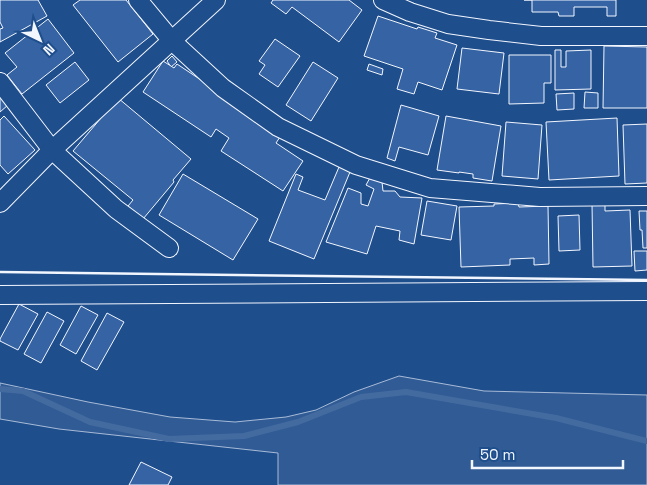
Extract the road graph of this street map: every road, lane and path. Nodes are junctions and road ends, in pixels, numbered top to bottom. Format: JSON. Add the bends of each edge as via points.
{"nodes":[{"id":1,"x":138,"y":0,"type":"edge"},
{"id":2,"x":216,"y":0,"type":"edge"},
{"id":3,"x":383,"y":0,"type":"edge"},
{"id":4,"x":647,"y":36,"type":"edge"},
{"id":5,"x":172,"y":41,"type":"junction"},
{"id":6,"x":0,"y":82,"type":"edge"},
{"id":7,"x":52,"y":150,"type":"junction"},
{"id":8,"x":647,"y":196,"type":"edge"},
{"id":9,"x":0,"y":203,"type":"edge"},
{"id":10,"x":168,"y":248,"type":"dead end"},
{"id":11,"x":647,"y":291,"type":"edge"},
{"id":12,"x":0,"y":295,"type":"edge"}],
"edges":[{"from":1,"to":5,"type":"street"},
{"from":2,"to":5,"type":"street"},
{"from":3,"to":4,"type":"street","via":[[448,24],[489,30],[542,36]]},
{"from":5,"to":7,"type":"street"},
{"from":5,"to":8,"type":"street","via":[[223,88],[278,127],[356,166],[430,188],[540,196]]},
{"from":6,"to":7,"type":"street"},
{"from":7,"to":9,"type":"street"},
{"from":7,"to":10,"type":"street","via":[[116,209]]},
{"from":11,"to":12,"type":"street"}]}
